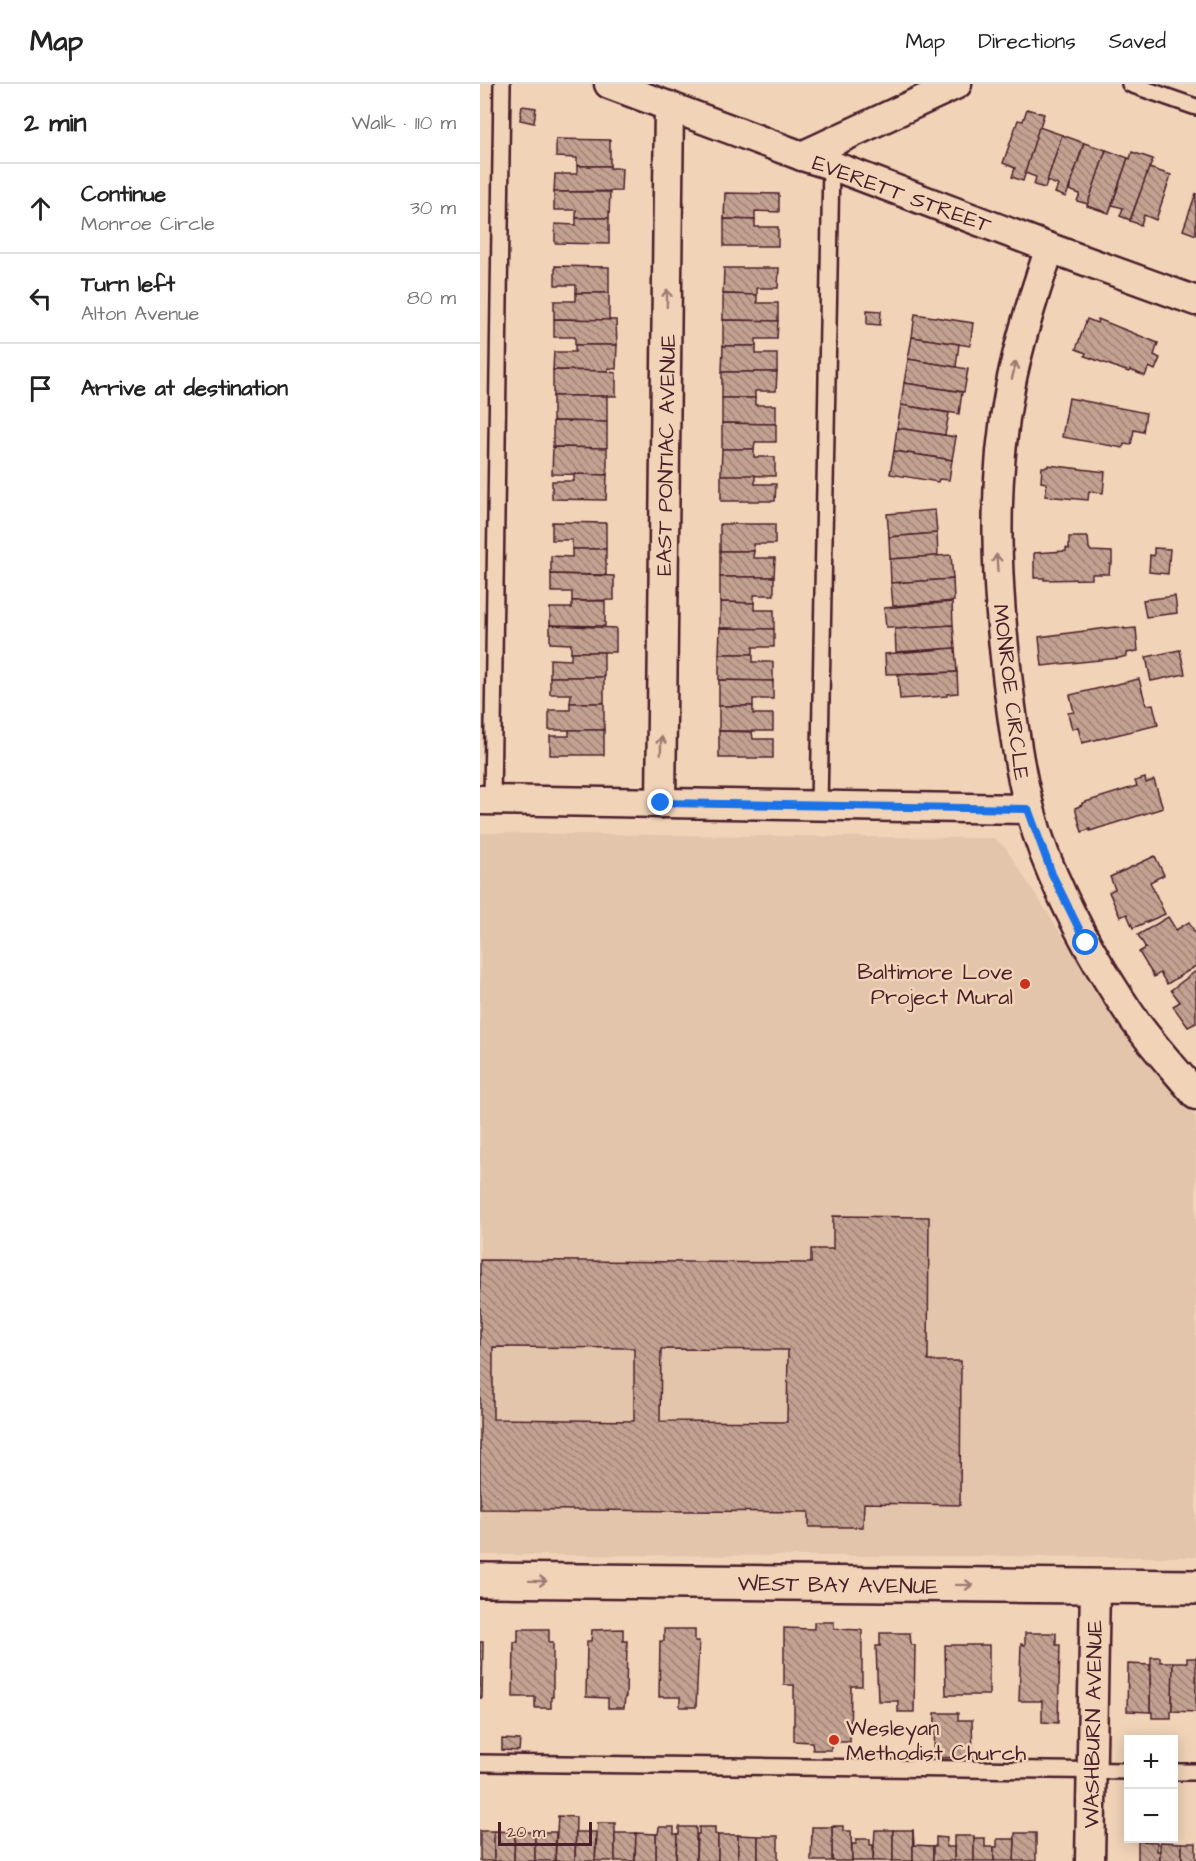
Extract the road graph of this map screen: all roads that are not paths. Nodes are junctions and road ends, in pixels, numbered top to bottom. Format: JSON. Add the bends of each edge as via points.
{"nodes":[{"id":1,"x":502,"y":84,"type":"edge"},
{"id":2,"x":609,"y":84,"type":"edge"},
{"id":3,"x":957,"y":84,"type":"edge"},
{"id":4,"x":1130,"y":84,"type":"edge"},
{"id":5,"x":669,"y":106,"type":"junction"},
{"id":6,"x":1196,"y":107,"type":"edge"},
{"id":7,"x":802,"y":156,"type":"junction"},
{"id":8,"x":831,"y":165,"type":"junction"},
{"id":9,"x":1050,"y":248,"type":"junction"},
{"id":10,"x":1196,"y":301,"type":"edge"},
{"id":11,"x":486,"y":801,"type":"edge"},
{"id":12,"x":661,"y":803,"type":"junction"},
{"id":13,"x":819,"y":806,"type":"junction"},
{"id":14,"x":1028,"y":809,"type":"junction"},
{"id":15,"x":1196,"y":1095,"type":"edge"},
{"id":16,"x":480,"y":1580,"type":"edge"},
{"id":17,"x":1095,"y":1586,"type":"junction"},
{"id":18,"x":1196,"y":1587,"type":"edge"},
{"id":19,"x":480,"y":1763,"type":"edge"},
{"id":20,"x":1091,"y":1771,"type":"junction"},
{"id":21,"x":1124,"y":1771,"type":"edge"},
{"id":22,"x":1178,"y":1772,"type":"edge"},
{"id":23,"x":1196,"y":1772,"type":"edge"},
{"id":24,"x":1090,"y":1861,"type":"edge"}],
"edges":[{"from":1,"to":11,"type":"lane"},
{"from":2,"to":5,"type":"street","name":"EVERETT STREET"},
{"from":3,"to":7,"type":"street"},
{"from":4,"to":6,"type":"lane"},
{"from":5,"to":7,"type":"street","name":"EVERETT STREET"},
{"from":12,"to":5,"type":"street","name":"EAST PONTIAC AVENUE","one_way":true},
{"from":7,"to":8,"type":"street","name":"EVERETT STREET"},
{"from":8,"to":9,"type":"street","name":"EVERETT STREET"},
{"from":8,"to":13,"type":"lane"},
{"from":9,"to":10,"type":"street","name":"EVERETT STREET"},
{"from":14,"to":9,"type":"street","name":"MONROE CIRCLE","one_way":true,"via":[[1002,640],[996,546],[999,465],[1010,388],[1028,314]]},
{"from":11,"to":12,"type":"street"},
{"from":12,"to":13,"type":"street"},
{"from":13,"to":14,"type":"street"},
{"from":14,"to":15,"type":"street","name":"MONROE CIRCLE","via":[[1052,874],[1086,943],[1131,1015]]},
{"from":16,"to":17,"type":"street","name":"WEST BAY AVENUE","one_way":true},
{"from":17,"to":18,"type":"street","name":"WEST BAY AVENUE"},
{"from":17,"to":20,"type":"street","name":"WASHBURN AVENUE"},
{"from":19,"to":20,"type":"lane"},
{"from":20,"to":21,"type":"lane"},
{"from":20,"to":24,"type":"street","name":"WASHBURN AVENUE"},
{"from":22,"to":23,"type":"lane"}]}
